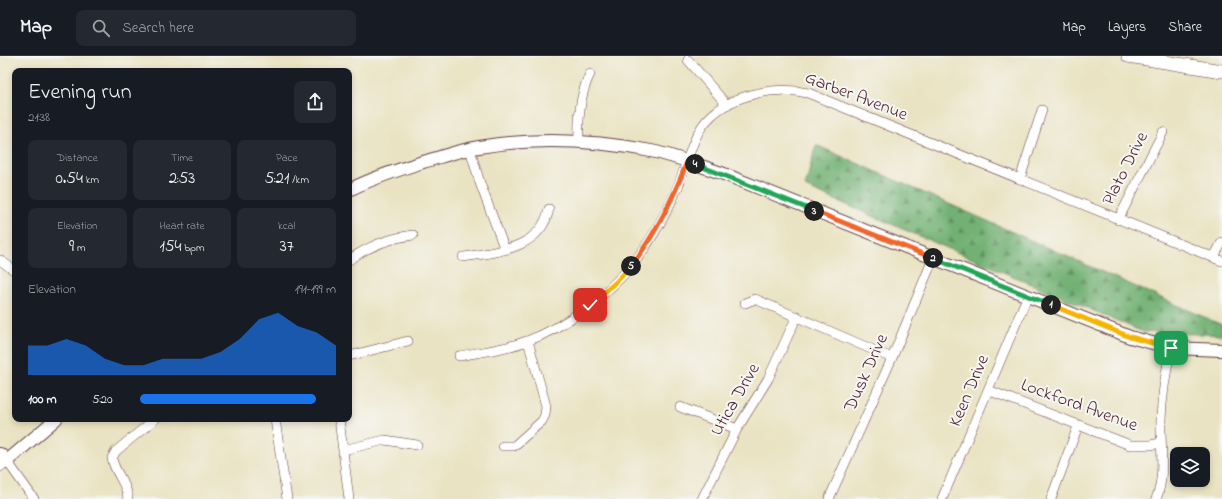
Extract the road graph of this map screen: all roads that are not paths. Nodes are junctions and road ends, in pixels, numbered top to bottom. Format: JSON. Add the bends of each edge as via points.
{"nodes":[{"id":1,"x":1128,"y":56,"type":"edge"},
{"id":2,"x":688,"y":60,"type":"dead end"},
{"id":3,"x":1222,"y":71,"type":"edge"},
{"id":4,"x":590,"y":74,"type":"dead end"},
{"id":5,"x":727,"y":105,"type":"junction"},
{"id":6,"x":1042,"y":110,"type":"dead end"},
{"id":7,"x":1163,"y":132,"type":"dead end"},
{"id":8,"x":579,"y":141,"type":"junction"},
{"id":9,"x":470,"y":149,"type":"junction"},
{"id":10,"x":687,"y":162,"type":"junction"},
{"id":11,"x":1020,"y":179,"type":"junction"},
{"id":12,"x":352,"y":188,"type":"edge"},
{"id":13,"x":549,"y":209,"type":"dead end"},
{"id":14,"x":1118,"y":220,"type":"junction"},
{"id":15,"x":413,"y":235,"type":"dead end"},
{"id":16,"x":1222,"y":242,"type":"edge"},
{"id":17,"x":505,"y":250,"type":"junction"},
{"id":18,"x":463,"y":257,"type":"dead end"},
{"id":19,"x":352,"y":258,"type":"edge"},
{"id":20,"x":933,"y":259,"type":"junction"},
{"id":21,"x":1218,"y":259,"type":"edge"},
{"id":22,"x":0,"y":260,"type":"edge"},
{"id":23,"x":12,"y":269,"type":"edge"},
{"id":24,"x":1028,"y":295,"type":"junction"},
{"id":25,"x":744,"y":303,"type":"dead end"},
{"id":26,"x":797,"y":316,"type":"junction"},
{"id":27,"x":408,"y":341,"type":"dead end"},
{"id":28,"x":528,"y":341,"type":"junction"},
{"id":29,"x":1171,"y":348,"type":"junction"},
{"id":30,"x":1222,"y":350,"type":"edge"},
{"id":31,"x":352,"y":355,"type":"edge"},
{"id":32,"x":459,"y":356,"type":"dead end"},
{"id":33,"x":892,"y":358,"type":"junction"},
{"id":34,"x":988,"y":390,"type":"junction"},
{"id":35,"x":680,"y":407,"type":"dead end"},
{"id":36,"x":52,"y":422,"type":"edge"},
{"id":37,"x":151,"y":422,"type":"edge"},
{"id":38,"x":275,"y":422,"type":"edge"},
{"id":39,"x":339,"y":422,"type":"edge"},
{"id":40,"x":1078,"y":426,"type":"junction"},
{"id":41,"x":737,"y":429,"type":"junction"},
{"id":42,"x":1160,"y":443,"type":"junction"},
{"id":43,"x":416,"y":445,"type":"dead end"},
{"id":44,"x":503,"y":446,"type":"dead end"},
{"id":45,"x":343,"y":450,"type":"junction"},
{"id":46,"x":2,"y":461,"type":"edge"},
{"id":47,"x":34,"y":499,"type":"edge"},
{"id":48,"x":128,"y":499,"type":"edge"},
{"id":49,"x":287,"y":499,"type":"edge"},
{"id":50,"x":349,"y":499,"type":"edge"},
{"id":51,"x":702,"y":499,"type":"edge"},
{"id":52,"x":829,"y":499,"type":"edge"},
{"id":53,"x":942,"y":499,"type":"edge"},
{"id":54,"x":1051,"y":499,"type":"edge"},
{"id":55,"x":1156,"y":499,"type":"edge"}],
"edges":[{"from":1,"to":3,"type":"highway"},
{"from":2,"to":5,"type":"street"},
{"from":4,"to":8,"type":"street","via":[[585,85],[578,122]]},
{"from":5,"to":10,"type":"street","name":"Garber Avenue","via":[[699,132]]},
{"from":5,"to":11,"type":"street","name":"Garber Avenue","via":[[746,96],[766,91],[788,90],[808,93]]},
{"from":6,"to":11,"type":"street"},
{"from":7,"to":14,"type":"street","name":"Plato Drive"},
{"from":8,"to":9,"type":"main road","via":[[503,143]]},
{"from":8,"to":10,"type":"main road","via":[[644,150]]},
{"from":9,"to":12,"type":"main road","via":[[364,182]]},
{"from":9,"to":17,"type":"street"},
{"from":10,"to":20,"type":"main road","via":[[724,174]]},
{"from":10,"to":28,"type":"street","name":"Garber Avenue","via":[[678,187],[655,231],[631,266],[613,285],[575,316]]},
{"from":11,"to":14,"type":"street","name":"Garber Avenue"},
{"from":13,"to":17,"type":"street","via":[[540,231],[520,246]]},
{"from":14,"to":21,"type":"street","name":"Garber Avenue"},
{"from":15,"to":19,"type":"street","via":[[393,237]]},
{"from":16,"to":21,"type":"street"},
{"from":17,"to":18,"type":"street"},
{"from":20,"to":24,"type":"main road"},
{"from":20,"to":33,"type":"street","name":"Dusk Drive"},
{"from":22,"to":23,"type":"street"},
{"from":24,"to":29,"type":"main road","via":[[1130,337]]},
{"from":24,"to":34,"type":"street","name":"Keen Drive"},
{"from":25,"to":26,"type":"street","via":[[755,299]]},
{"from":26,"to":33,"type":"street"},
{"from":26,"to":41,"type":"street","name":"Utica Drive","via":[[768,379]]},
{"from":27,"to":31,"type":"street"},
{"from":28,"to":32,"type":"street","name":"Garber Avenue"},
{"from":28,"to":44,"type":"street","via":[[546,406],[545,415],[542,421],[514,446]]},
{"from":29,"to":30,"type":"main road"},
{"from":29,"to":42,"type":"street","via":[[1166,369]]},
{"from":33,"to":52,"type":"street","name":"Dusk Drive"},
{"from":34,"to":40,"type":"street","name":"Lockford Avenue"},
{"from":34,"to":53,"type":"street","name":"Keen Drive"},
{"from":35,"to":41,"type":"street"},
{"from":36,"to":46,"type":"main road"},
{"from":37,"to":48,"type":"street","via":[[116,451],[112,458]]},
{"from":38,"to":49,"type":"street"},
{"from":39,"to":45,"type":"street"},
{"from":40,"to":42,"type":"street","name":"Lockford Avenue","via":[[1130,445]]},
{"from":40,"to":54,"type":"street"},
{"from":41,"to":51,"type":"street","name":"Utica Drive"},
{"from":42,"to":55,"type":"street","via":[[1161,467]]},
{"from":43,"to":45,"type":"street","via":[[385,440]]},
{"from":45,"to":50,"type":"street"},
{"from":46,"to":47,"type":"street"}]}
